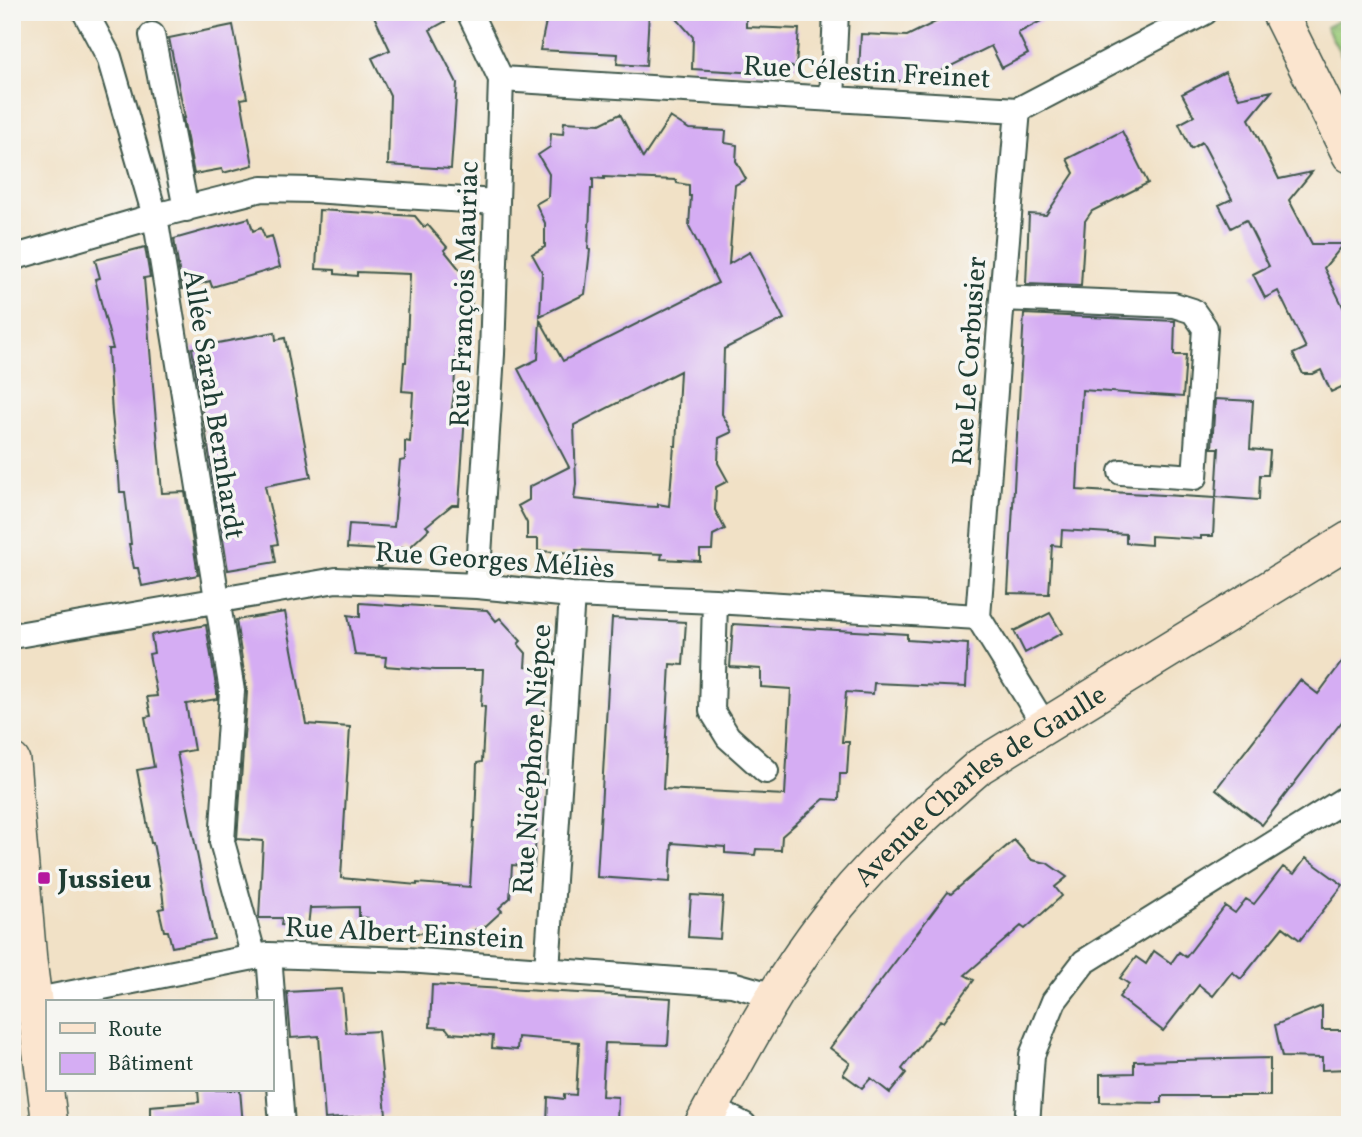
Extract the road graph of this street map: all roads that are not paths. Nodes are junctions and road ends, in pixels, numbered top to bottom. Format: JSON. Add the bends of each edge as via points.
{"nodes":[{"id":1,"x":85,"y":12,"type":"edge"},
{"id":2,"x":469,"y":12,"type":"edge"},
{"id":3,"x":836,"y":12,"type":"edge"},
{"id":4,"x":1205,"y":12,"type":"edge"},
{"id":5,"x":1279,"y":12,"type":"edge"},
{"id":6,"x":152,"y":35,"type":"dead end"},
{"id":7,"x":501,"y":79,"type":"junction"},
{"id":8,"x":832,"y":99,"type":"junction"},
{"id":9,"x":1018,"y":110,"type":"junction"},
{"id":10,"x":1350,"y":155,"type":"edge"},
{"id":11,"x":496,"y":202,"type":"junction"},
{"id":12,"x":186,"y":209,"type":"junction"},
{"id":13,"x":155,"y":216,"type":"junction"},
{"id":14,"x":12,"y":258,"type":"edge"},
{"id":15,"x":1002,"y":298,"type":"junction"},
{"id":16,"x":1121,"y":472,"type":"dead end"},
{"id":17,"x":1350,"y":538,"type":"edge"},
{"id":18,"x":477,"y":586,"type":"junction"},
{"id":19,"x":572,"y":595,"type":"junction"},
{"id":20,"x":217,"y":601,"type":"junction"},
{"id":21,"x":715,"y":601,"type":"junction"},
{"id":22,"x":978,"y":617,"type":"junction"},
{"id":23,"x":12,"y":636,"type":"edge"},
{"id":24,"x":1045,"y":726,"type":"junction"},
{"id":25,"x":12,"y":761,"type":"edge"},
{"id":26,"x":766,"y":771,"type":"dead end"},
{"id":27,"x":1350,"y":796,"type":"edge"},
{"id":28,"x":262,"y":956,"type":"junction"},
{"id":29,"x":547,"y":970,"type":"junction"},
{"id":30,"x":774,"y":996,"type":"junction"},
{"id":31,"x":267,"y":1000,"type":"edge"},
{"id":32,"x":24,"y":1003,"type":"edge"},
{"id":33,"x":273,"y":1049,"type":"edge"},
{"id":34,"x":707,"y":1116,"type":"edge"},
{"id":35,"x":50,"y":1125,"type":"edge"},
{"id":36,"x":282,"y":1125,"type":"edge"},
{"id":37,"x":744,"y":1125,"type":"edge"},
{"id":38,"x":1027,"y":1125,"type":"edge"}],
"edges":[{"from":1,"to":13,"type":"street","name":"Allée Sarah Bernhardt","via":[[109,57]]},
{"from":2,"to":7,"type":"street","name":"Rue François Mauriac"},
{"from":3,"to":8,"type":"street"},
{"from":4,"to":9,"type":"street","name":"Rue Célestin Freinet"},
{"from":5,"to":10,"type":"street"},
{"from":6,"to":12,"type":"street"},
{"from":7,"to":8,"type":"street","name":"Rue Célestin Freinet"},
{"from":7,"to":11,"type":"street","name":"Rue François Mauriac"},
{"from":8,"to":9,"type":"street","name":"Rue Célestin Freinet"},
{"from":9,"to":15,"type":"street","name":"Rue Le Corbusier"},
{"from":11,"to":12,"type":"street","via":[[262,188]]},
{"from":11,"to":18,"type":"street","name":"Rue François Mauriac","via":[[492,354]]},
{"from":12,"to":13,"type":"street"},
{"from":13,"to":14,"type":"street"},
{"from":13,"to":20,"type":"street","name":"Allée Sarah Bernhardt"},
{"from":15,"to":16,"type":"street","via":[[1174,305],[1194,311],[1205,328],[1195,477]]},
{"from":15,"to":22,"type":"street","name":"Rue Le Corbusier"},
{"from":17,"to":24,"type":"street","name":"Avenue Charles de Gaulle"},
{"from":18,"to":19,"type":"street","name":"Rue Georges Méliès"},
{"from":18,"to":20,"type":"street","name":"Rue Georges Méliès","via":[[336,580]]},
{"from":19,"to":21,"type":"street","name":"Rue Georges Méliès"},
{"from":19,"to":29,"type":"street","name":"Rue Nicéphore Niépce"},
{"from":20,"to":23,"type":"street","name":"Rue Georges Méliès"},
{"from":20,"to":28,"type":"street","name":"Allée Sarah Bernhardt","via":[[232,691],[222,842]]},
{"from":21,"to":22,"type":"street","name":"Rue Georges Méliès"},
{"from":21,"to":26,"type":"street","via":[[712,711],[728,737]]},
{"from":22,"to":24,"type":"street"},
{"from":24,"to":30,"type":"street","name":"Avenue Charles de Gaulle","via":[[980,766],[925,813],[823,925]]},
{"from":25,"to":32,"type":"street","via":[[29,961]]},
{"from":27,"to":38,"type":"street","via":[[1084,962],[1054,1002],[1032,1055]]},
{"from":28,"to":29,"type":"street","name":"Rue Albert Einstein"},
{"from":28,"to":31,"type":"street","name":"Allée Sarah Bernhardt"},
{"from":28,"to":32,"type":"street","name":"Rue Albert Einstein"},
{"from":29,"to":30,"type":"street","name":"Rue Albert Einstein","via":[[732,984]]},
{"from":30,"to":34,"type":"street","name":"Avenue Charles de Gaulle"},
{"from":32,"to":35,"type":"street"},
{"from":33,"to":36,"type":"street","name":"Allée Sarah Bernhardt"},
{"from":34,"to":37,"type":"street"}]}
